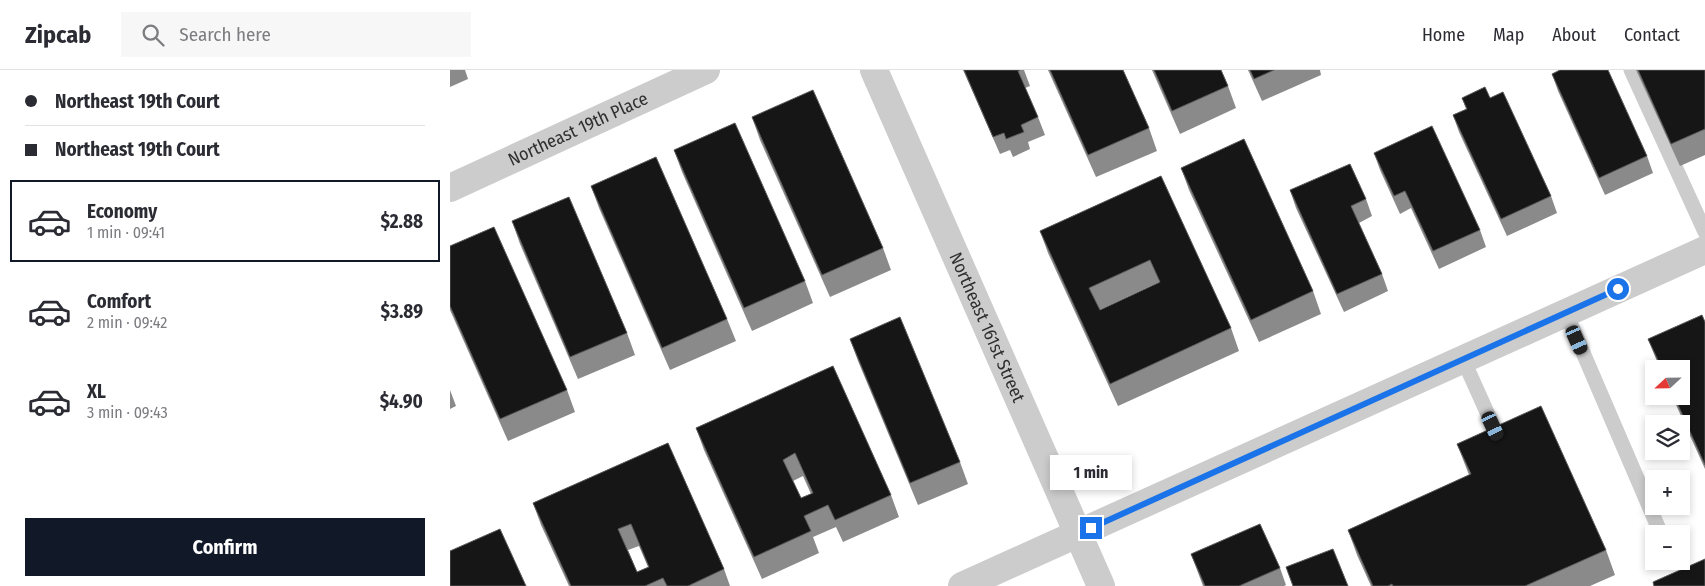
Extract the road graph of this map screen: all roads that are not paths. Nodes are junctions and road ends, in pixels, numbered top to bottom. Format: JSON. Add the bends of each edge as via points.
{"nodes":[{"id":1,"x":706,"y":70,"type":"edge"},
{"id":2,"x":874,"y":70,"type":"edge"},
{"id":3,"x":1631,"y":70,"type":"edge"},
{"id":4,"x":450,"y":188,"type":"edge"},
{"id":5,"x":1705,"y":232,"type":"edge"},
{"id":6,"x":1705,"y":250,"type":"edge"},
{"id":7,"x":1566,"y":313,"type":"junction"},
{"id":8,"x":1463,"y":360,"type":"junction"},
{"id":9,"x":1499,"y":439,"type":"edge"},
{"id":10,"x":1657,"y":525,"type":"edge"},
{"id":11,"x":1078,"y":533,"type":"junction"},
{"id":12,"x":962,"y":586,"type":"edge"},
{"id":13,"x":1101,"y":586,"type":"edge"}],
"edges":[{"from":1,"to":4,"type":"street","name":"Northeast 19th Place"},
{"from":2,"to":11,"type":"street","name":"Northeast 161st Street"},
{"from":3,"to":5,"type":"lane"},
{"from":6,"to":7,"type":"street"},
{"from":7,"to":8,"type":"street"},
{"from":7,"to":10,"type":"lane"},
{"from":8,"to":9,"type":"lane"},
{"from":8,"to":11,"type":"street"},
{"from":11,"to":12,"type":"street"},
{"from":11,"to":13,"type":"street","name":"Northeast 161st Street"}]}
